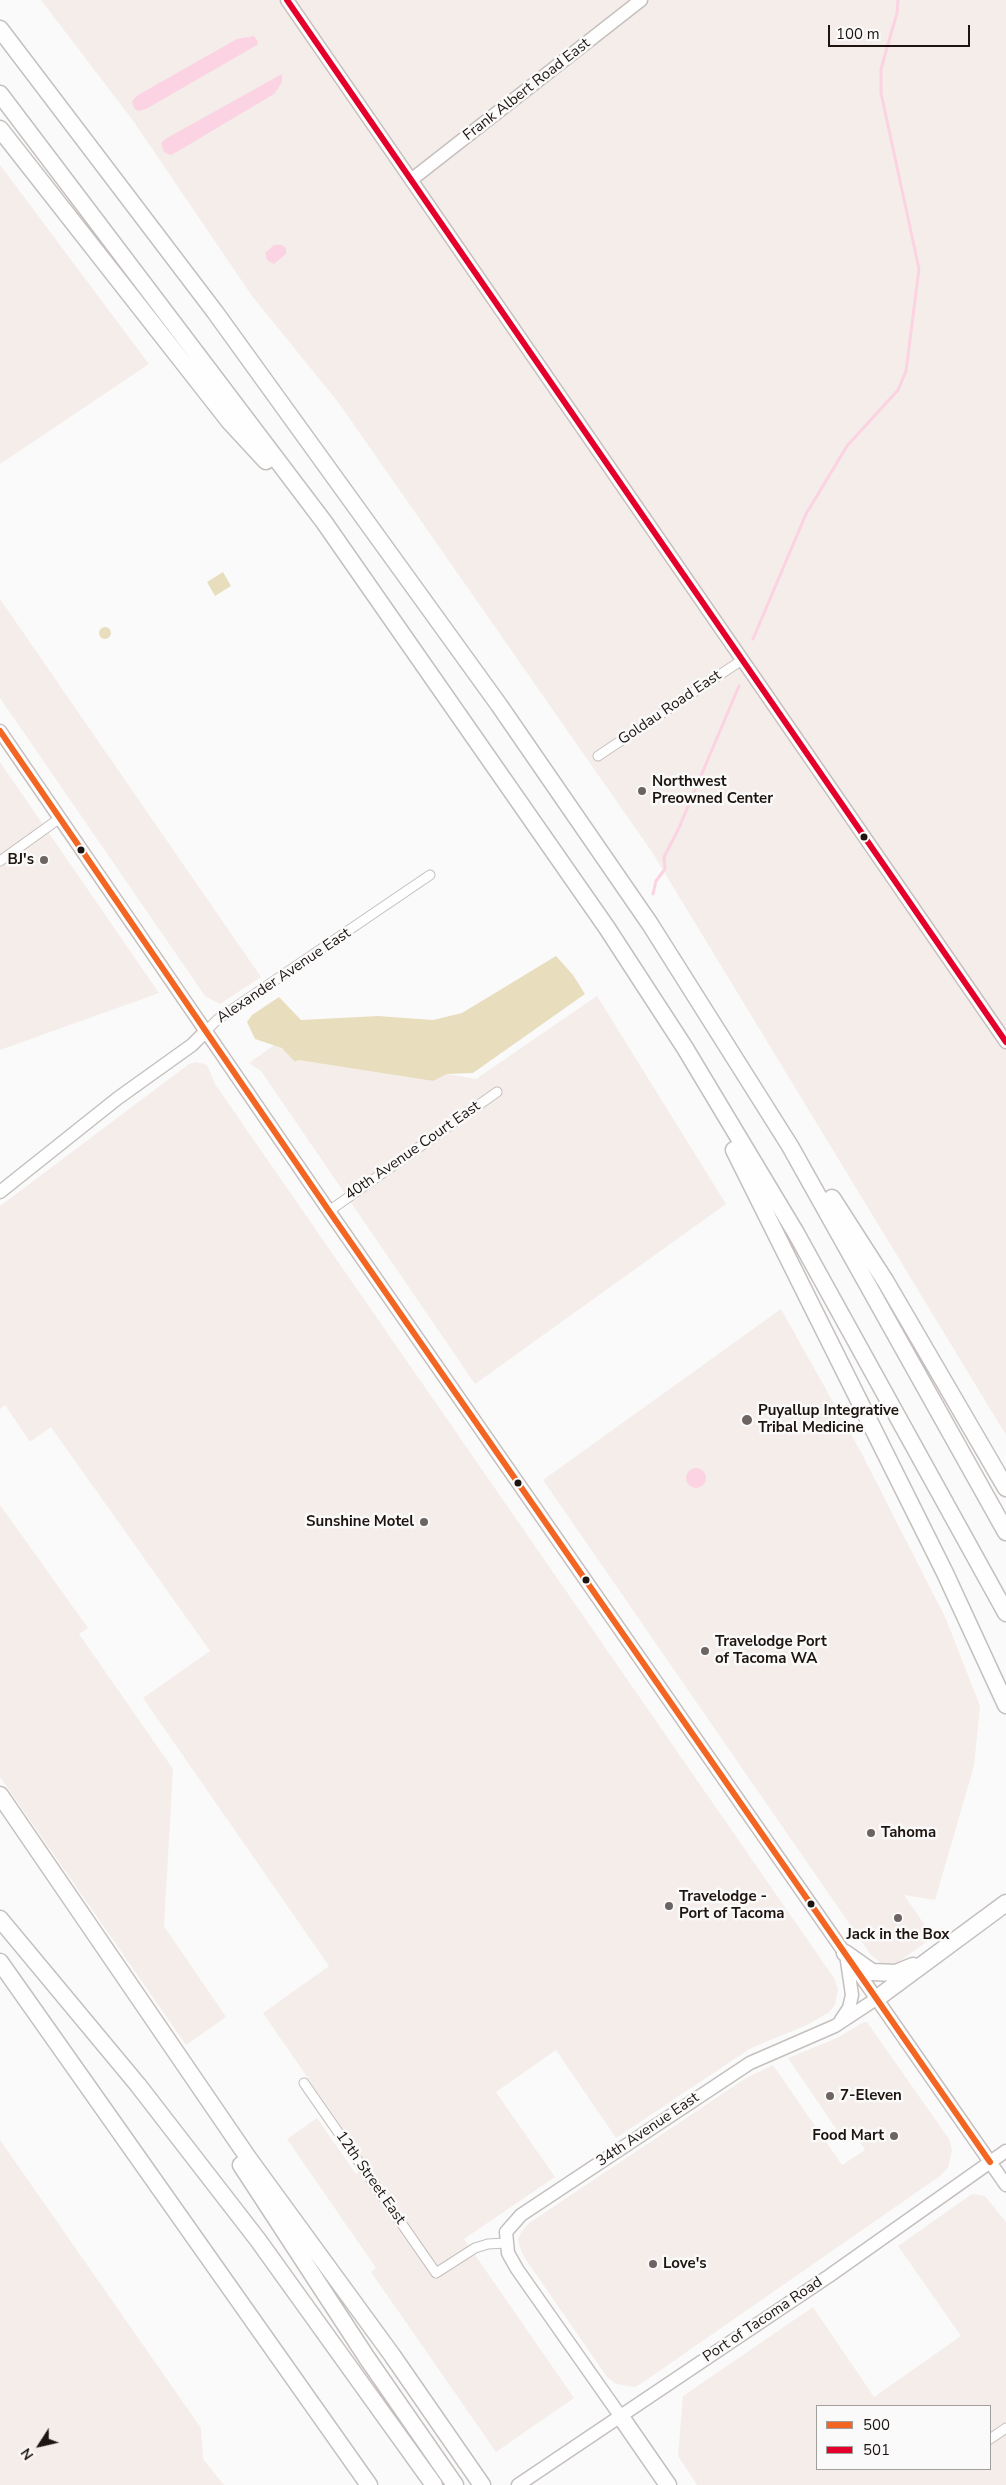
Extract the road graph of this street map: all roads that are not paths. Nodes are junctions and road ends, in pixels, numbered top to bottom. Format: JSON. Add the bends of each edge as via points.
{"nodes":[{"id":1,"x":287,"y":0,"type":"edge"},
{"id":2,"x":641,"y":0,"type":"edge"},
{"id":3,"x":0,"y":29,"type":"edge"},
{"id":4,"x":0,"y":94,"type":"edge"},
{"id":5,"x":0,"y":129,"type":"edge"},
{"id":6,"x":411,"y":180,"type":"junction"},
{"id":7,"x":324,"y":522,"type":"junction"},
{"id":8,"x":742,"y":660,"type":"junction"},
{"id":9,"x":0,"y":730,"type":"edge"},
{"id":10,"x":598,"y":756,"type":"dead end"},
{"id":11,"x":60,"y":818,"type":"junction"},
{"id":12,"x":0,"y":861,"type":"edge"},
{"id":13,"x":430,"y":875,"type":"dead end"},
{"id":14,"x":666,"y":1019,"type":"junction"},
{"id":15,"x":206,"y":1031,"type":"junction"},
{"id":16,"x":1006,"y":1042,"type":"edge"},
{"id":17,"x":497,"y":1092,"type":"dead end"},
{"id":18,"x":790,"y":1146,"type":"junction"},
{"id":19,"x":0,"y":1192,"type":"edge"},
{"id":20,"x":330,"y":1211,"type":"junction"},
{"id":21,"x":1006,"y":1488,"type":"edge"},
{"id":22,"x":1006,"y":1532,"type":"edge"},
{"id":23,"x":1006,"y":1613,"type":"edge"},
{"id":24,"x":1006,"y":1705,"type":"edge"},
{"id":25,"x":0,"y":1795,"type":"edge"},
{"id":26,"x":1006,"y":1903,"type":"edge"},
{"id":27,"x":0,"y":1919,"type":"edge"},
{"id":28,"x":100,"y":1943,"type":"junction"},
{"id":29,"x":845,"y":1954,"type":"junction"},
{"id":30,"x":932,"y":1960,"type":"junction"},
{"id":31,"x":0,"y":1962,"type":"edge"},
{"id":32,"x":876,"y":1999,"type":"junction"},
{"id":33,"x":835,"y":2026,"type":"junction"},
{"id":34,"x":304,"y":2084,"type":"dead end"},
{"id":35,"x":1006,"y":2150,"type":"edge"},
{"id":36,"x":990,"y":2162,"type":"junction"},
{"id":37,"x":1006,"y":2185,"type":"edge"},
{"id":38,"x":506,"y":2243,"type":"junction"},
{"id":39,"x":621,"y":2417,"type":"junction"},
{"id":40,"x":1006,"y":2428,"type":"edge"},
{"id":41,"x":991,"y":2438,"type":"edge"},
{"id":42,"x":369,"y":2485,"type":"edge"},
{"id":43,"x":434,"y":2485,"type":"edge"},
{"id":44,"x":455,"y":2485,"type":"edge"},
{"id":45,"x":482,"y":2485,"type":"edge"},
{"id":46,"x":518,"y":2485,"type":"edge"},
{"id":47,"x":668,"y":2485,"type":"edge"}],
"edges":[{"from":1,"to":6,"type":"main road"},
{"from":2,"to":6,"type":"main road","name":"Frank Albert Road East"},
{"from":3,"to":18,"type":"highway","via":[[215,312],[499,705],[650,924]]},
{"from":4,"to":7,"type":"highway"},
{"from":5,"to":7,"type":"highway","via":[[229,421]]},
{"from":6,"to":8,"type":"main road"},
{"from":7,"to":14,"type":"highway"},
{"from":8,"to":10,"type":"street","name":"Goldau Road East"},
{"from":8,"to":16,"type":"main road"},
{"from":9,"to":11,"type":"main road"},
{"from":11,"to":12,"type":"street"},
{"from":11,"to":15,"type":"main road"},
{"from":13,"to":15,"type":"street","name":"Alexander Avenue East","via":[[232,1009]]},
{"from":14,"to":23,"type":"highway","via":[[796,1233]]},
{"from":14,"to":24,"type":"highway","via":[[780,1238],[945,1573]]},
{"from":15,"to":19,"type":"main road","name":"Alexander Avenue East"},
{"from":15,"to":20,"type":"main road"},
{"from":17,"to":20,"type":"street","name":"40th Avenue Court East"},
{"from":18,"to":21,"type":"highway","via":[[827,1190],[886,1282]]},
{"from":18,"to":22,"type":"highway"},
{"from":20,"to":29,"type":"main road"},
{"from":25,"to":28,"type":"highway"},
{"from":26,"to":30,"type":"highway"},
{"from":27,"to":43,"type":"highway","via":[[138,2084],[258,2240]]},
{"from":28,"to":44,"type":"highway","via":[[367,2358]]},
{"from":28,"to":45,"type":"highway","via":[[249,2159]]},
{"from":29,"to":30,"type":"highway","via":[[858,1965],[884,1974]]},
{"from":29,"to":32,"type":"main road"},
{"from":29,"to":33,"type":"main road","via":[[852,1995],[845,2015]]},
{"from":30,"to":32,"type":"highway"},
{"from":31,"to":42,"type":"highway"},
{"from":32,"to":33,"type":"main road","name":"34th Avenue East"},
{"from":32,"to":36,"type":"main road"},
{"from":33,"to":38,"type":"main road","name":"34th Avenue East","via":[[763,2056],[683,2106],[521,2215],[506,2232]]},
{"from":34,"to":38,"type":"street","name":"12th Street East","via":[[436,2273],[476,2248]]},
{"from":35,"to":36,"type":"main road","name":"Port of Tacoma Road"},
{"from":36,"to":37,"type":"main road"},
{"from":36,"to":39,"type":"main road","name":"Port of Tacoma Road"},
{"from":38,"to":39,"type":"main road","via":[[520,2276]]},
{"from":39,"to":46,"type":"main road","name":"Port of Tacoma Road"},
{"from":39,"to":47,"type":"highway"},
{"from":40,"to":41,"type":"street"}]}
